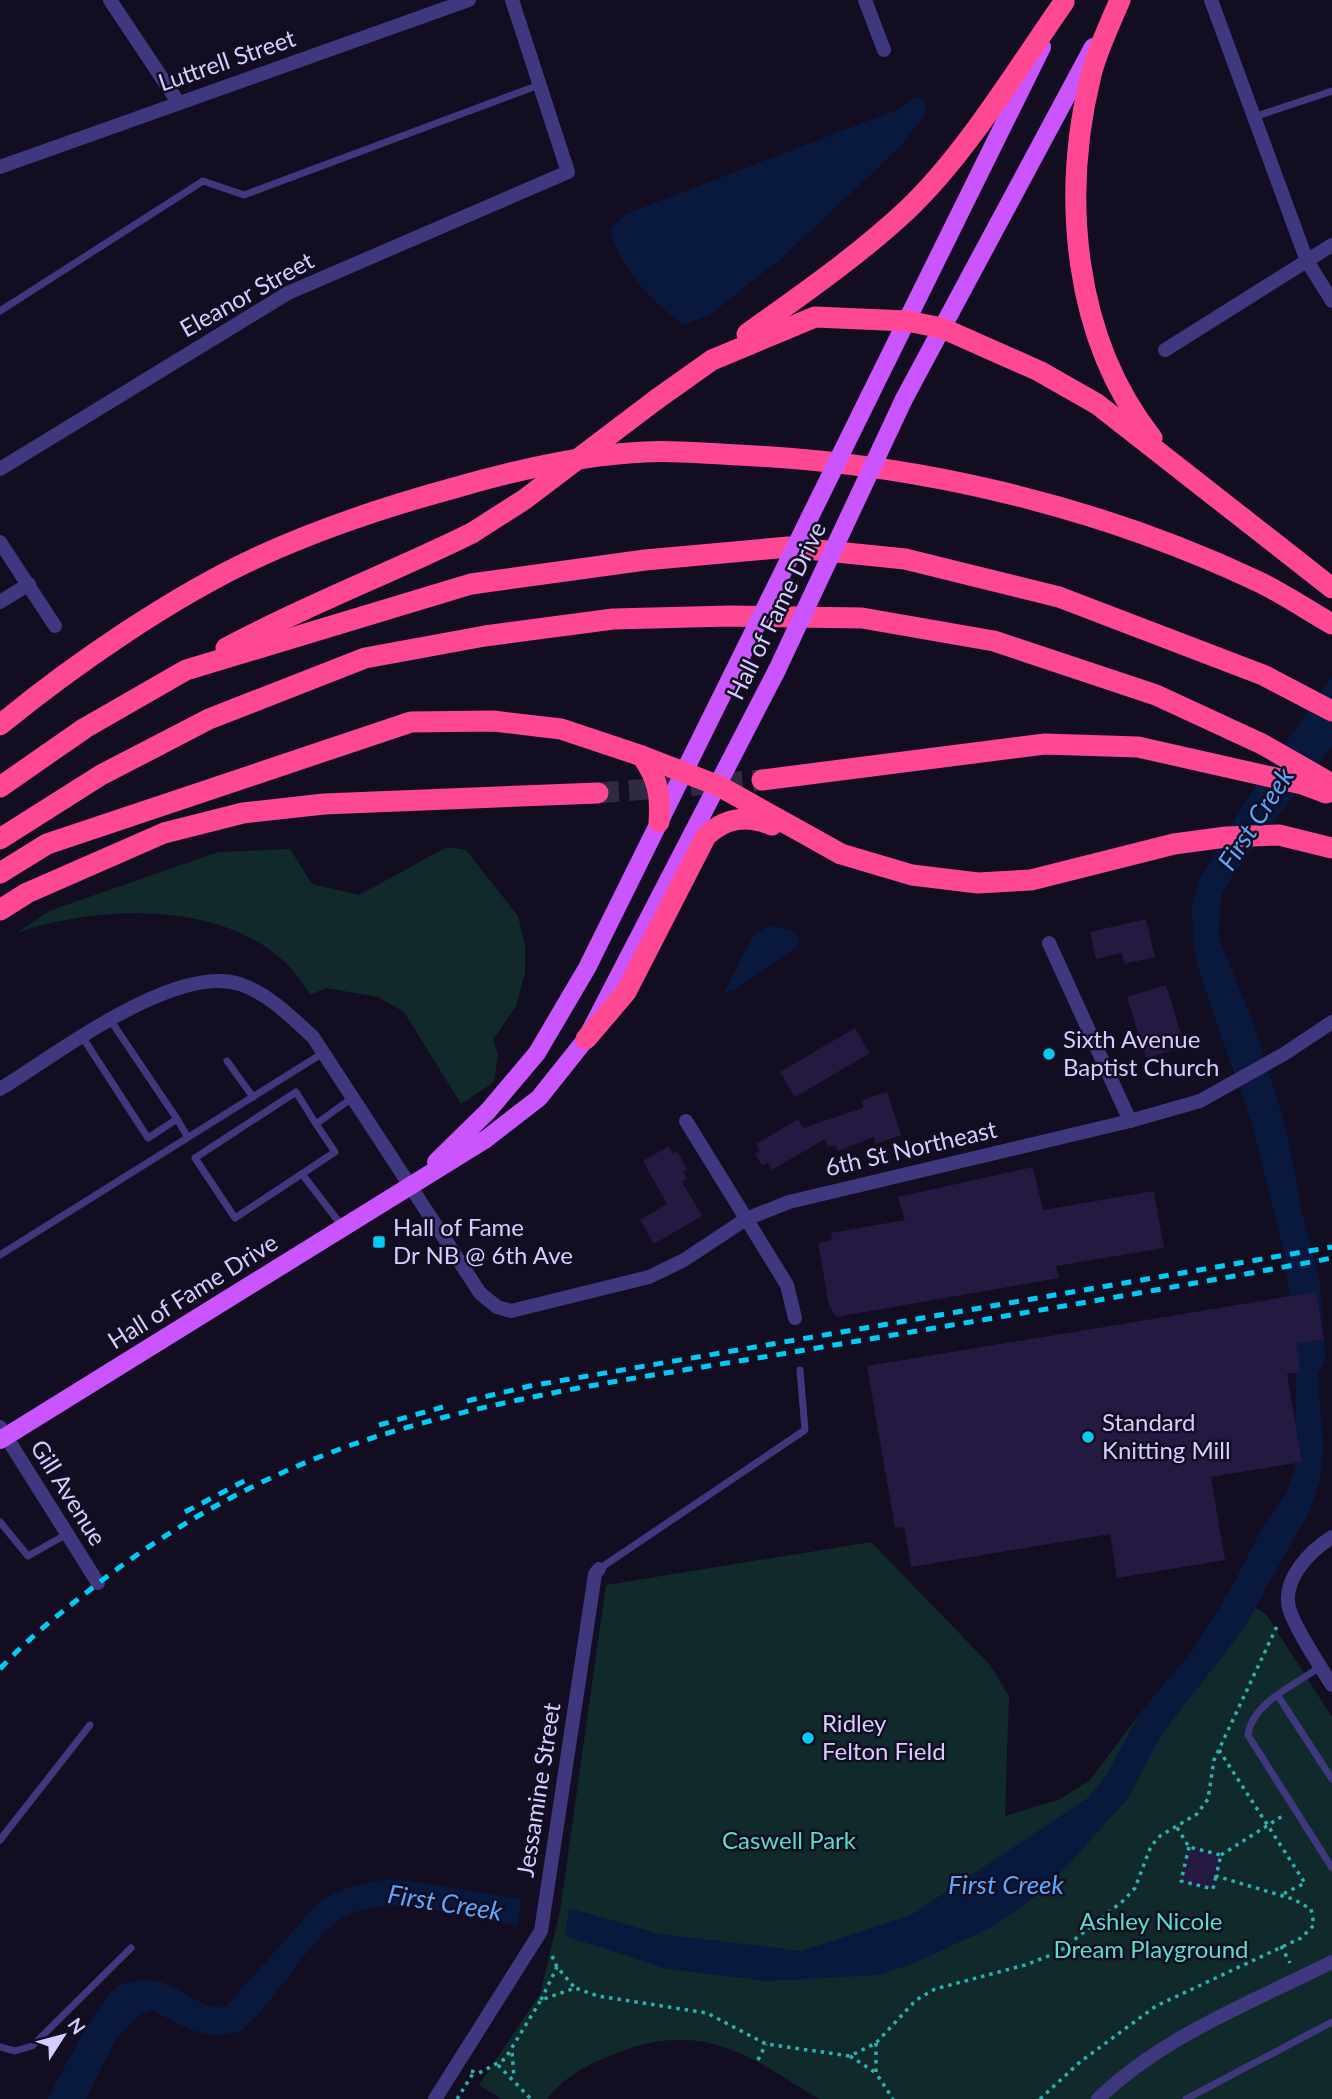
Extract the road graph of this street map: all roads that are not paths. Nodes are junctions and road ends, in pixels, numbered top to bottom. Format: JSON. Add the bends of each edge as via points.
{"nodes":[{"id":1,"x":110,"y":0,"type":"edge"},
{"id":2,"x":469,"y":0,"type":"edge"},
{"id":3,"x":512,"y":0,"type":"edge"},
{"id":4,"x":865,"y":0,"type":"edge"},
{"id":5,"x":1119,"y":0,"type":"edge"},
{"id":6,"x":1211,"y":0,"type":"edge"},
{"id":7,"x":1065,"y":1,"type":"edge"},
{"id":8,"x":884,"y":50,"type":"dead end"},
{"id":9,"x":540,"y":85,"type":"junction"},
{"id":10,"x":1332,"y":91,"type":"edge"},
{"id":11,"x":178,"y":102,"type":"junction"},
{"id":12,"x":1254,"y":117,"type":"junction"},
{"id":13,"x":0,"y":167,"type":"edge"},
{"id":14,"x":1332,"y":245,"type":"edge"},
{"id":15,"x":1307,"y":261,"type":"junction"},
{"id":16,"x":1332,"y":301,"type":"edge"},
{"id":17,"x":0,"y":311,"type":"edge"},
{"id":18,"x":907,"y":321,"type":"junction"},
{"id":19,"x":942,"y":328,"type":"junction"},
{"id":20,"x":1165,"y":350,"type":"dead end"},
{"id":21,"x":712,"y":360,"type":"junction"},
{"id":22,"x":1173,"y":464,"type":"junction"},
{"id":23,"x":0,"y":469,"type":"edge"},
{"id":24,"x":0,"y":542,"type":"edge"},
{"id":25,"x":29,"y":584,"type":"junction"},
{"id":26,"x":1332,"y":589,"type":"edge"},
{"id":27,"x":0,"y":602,"type":"edge"},
{"id":28,"x":1332,"y":624,"type":"edge"},
{"id":29,"x":55,"y":626,"type":"dead end"},
{"id":30,"x":186,"y":670,"type":"junction"},
{"id":31,"x":1332,"y":711,"type":"edge"},
{"id":32,"x":0,"y":725,"type":"edge"},
{"id":33,"x":642,"y":756,"type":"junction"},
{"id":34,"x":684,"y":772,"type":"junction"},
{"id":35,"x":762,"y":780,"type":"tunnel mouth"},
{"id":36,"x":1332,"y":785,"type":"edge"},
{"id":37,"x":719,"y":786,"type":"junction"},
{"id":38,"x":0,"y":787,"type":"edge"},
{"id":39,"x":598,"y":793,"type":"tunnel mouth"},
{"id":40,"x":1332,"y":795,"type":"edge"},
{"id":41,"x":659,"y":822,"type":"junction"},
{"id":42,"x":0,"y":839,"type":"edge"},
{"id":43,"x":823,"y":844,"type":"junction"},
{"id":44,"x":1332,"y":848,"type":"edge"},
{"id":45,"x":0,"y":873,"type":"edge"},
{"id":46,"x":0,"y":910,"type":"edge"},
{"id":47,"x":1049,"y":943,"type":"dead end"},
{"id":48,"x":111,"y":1021,"type":"junction"},
{"id":49,"x":1332,"y":1022,"type":"edge"},
{"id":50,"x":83,"y":1038,"type":"junction"},
{"id":51,"x":586,"y":1039,"type":"junction"},
{"id":52,"x":324,"y":1053,"type":"junction"},
{"id":53,"x":227,"y":1060,"type":"dead end"},
{"id":54,"x":0,"y":1089,"type":"edge"},
{"id":55,"x":253,"y":1097,"type":"junction"},
{"id":56,"x":353,"y":1098,"type":"junction"},
{"id":57,"x":177,"y":1119,"type":"junction"},
{"id":58,"x":687,"y":1121,"type":"dead end"},
{"id":59,"x":1130,"y":1121,"type":"junction"},
{"id":60,"x":317,"y":1124,"type":"junction"},
{"id":61,"x":187,"y":1136,"type":"junction"},
{"id":62,"x":302,"y":1174,"type":"junction"},
{"id":63,"x":411,"y":1186,"type":"junction"},
{"id":64,"x":746,"y":1219,"type":"junction"},
{"id":65,"x":343,"y":1228,"type":"junction"},
{"id":66,"x":0,"y":1255,"type":"edge"},
{"id":67,"x":796,"y":1318,"type":"dead end"},
{"id":68,"x":800,"y":1370,"type":"dead end"},
{"id":69,"x":2,"y":1434,"type":"edge"},
{"id":70,"x":0,"y":1522,"type":"edge"},
{"id":71,"x":67,"y":1534,"type":"junction"},
{"id":72,"x":1332,"y":1537,"type":"edge"},
{"id":73,"x":599,"y":1569,"type":"joint"},
{"id":74,"x":98,"y":1583,"type":"dead end"},
{"id":75,"x":1320,"y":1667,"type":"junction"},
{"id":76,"x":1332,"y":1685,"type":"edge"},
{"id":77,"x":1278,"y":1696,"type":"junction"},
{"id":78,"x":90,"y":1725,"type":"dead end"},
{"id":79,"x":1332,"y":1779,"type":"edge"},
{"id":80,"x":0,"y":1840,"type":"edge"},
{"id":81,"x":1332,"y":1868,"type":"edge"},
{"id":82,"x":131,"y":1948,"type":"dead end"},
{"id":83,"x":1332,"y":1962,"type":"edge"},
{"id":84,"x":1332,"y":2022,"type":"edge"},
{"id":85,"x":0,"y":2048,"type":"edge"},
{"id":86,"x":435,"y":2099,"type":"edge"},
{"id":87,"x":1098,"y":2099,"type":"edge"},
{"id":88,"x":1186,"y":2099,"type":"edge"}],
"edges":[{"from":1,"to":11,"type":"street"},
{"from":2,"to":11,"type":"street","name":"Luttrell Street"},
{"from":3,"to":9,"type":"street"},
{"from":4,"to":8,"type":"street"},
{"from":5,"to":19,"type":"main road","name":"Hall of Fame Drive"},
{"from":5,"to":22,"type":"highway","via":[[1091,73],[1077,147],[1076,222],[1086,293],[1111,372],[1136,417]]},
{"from":6,"to":12,"type":"street"},
{"from":7,"to":18,"type":"main road","name":"Hall of Fame Drive"},
{"from":7,"to":21,"type":"highway","via":[[953,157],[908,209]]},
{"from":9,"to":17,"type":"lane","via":[[244,195],[203,181]]},
{"from":9,"to":23,"type":"street","name":"Eleanor Street","via":[[568,172],[288,293]]},
{"from":10,"to":12,"type":"lane"},
{"from":11,"to":13,"type":"street","name":"Luttrell Street"},
{"from":12,"to":15,"type":"street"},
{"from":14,"to":15,"type":"street"},
{"from":15,"to":16,"type":"street"},
{"from":15,"to":20,"type":"street"},
{"from":18,"to":19,"type":"highway"},
{"from":18,"to":21,"type":"highway","via":[[815,317]]},
{"from":18,"to":34,"type":"main road","name":"Hall of Fame Drive","bridge":true},
{"from":19,"to":22,"type":"highway","via":[[1039,371],[1097,404]]},
{"from":19,"to":37,"type":"main road","name":"Hall of Fame Drive","bridge":true},
{"from":21,"to":30,"type":"highway","bridge":true,"via":[[472,533],[282,618]]},
{"from":22,"to":26,"type":"highway"},
{"from":24,"to":25,"type":"street"},
{"from":25,"to":27,"type":"street"},
{"from":25,"to":29,"type":"street"},
{"from":28,"to":32,"type":"highway","via":[[1260,582],[1172,544],[1073,510],[941,478],[810,458],[645,452],[526,468],[398,504],[259,556],[139,626]]},
{"from":30,"to":31,"type":"highway","via":[[471,584],[645,560],[788,547],[905,559],[1059,597],[1263,674]]},
{"from":30,"to":38,"type":"highway","via":[[85,728]]},
{"from":33,"to":34,"type":"highway"},
{"from":33,"to":41,"type":"highway","via":[[661,798]]},
{"from":33,"to":45,"type":"highway","via":[[561,729],[493,721],[411,722],[47,844]]},
{"from":34,"to":37,"type":"highway"},
{"from":34,"to":41,"type":"main road","name":"Hall of Fame Drive"},
{"from":35,"to":40,"type":"highway","via":[[1045,744],[1138,747],[1302,783]]},
{"from":36,"to":42,"type":"highway","via":[[1262,744],[1167,700],[994,641],[862,618],[613,619],[365,658],[209,719],[101,775]]},
{"from":37,"to":43,"type":"highway"},
{"from":37,"to":51,"type":"main road","name":"Hall of Fame Drive"},
{"from":39,"to":46,"type":"highway","via":[[324,804],[243,813],[164,832],[27,892]]},
{"from":41,"to":63,"type":"main road","name":"Hall of Fame Drive","via":[[587,968],[537,1053],[488,1111]]},
{"from":43,"to":44,"type":"highway","via":[[912,875],[978,883],[1031,880],[1174,844],[1226,837],[1279,835]]},
{"from":43,"to":51,"type":"highway","via":[[748,818],[714,828],[698,848],[626,992]]},
{"from":47,"to":59,"type":"street"},
{"from":48,"to":50,"type":"street"},
{"from":48,"to":52,"type":"street","via":[[150,997],[197,983],[239,984],[276,1003]]},
{"from":48,"to":57,"type":"lane"},
{"from":49,"to":59,"type":"street","name":"6th St Northeast","via":[[1200,1101]]},
{"from":50,"to":54,"type":"street"},
{"from":50,"to":57,"type":"lane","via":[[148,1138]]},
{"from":51,"to":63,"type":"main road","name":"Hall of Fame Drive","via":[[538,1098],[486,1139]]},
{"from":52,"to":55,"type":"lane"},
{"from":52,"to":56,"type":"street"},
{"from":53,"to":55,"type":"lane"},
{"from":55,"to":61,"type":"lane"},
{"from":56,"to":60,"type":"lane"},
{"from":56,"to":63,"type":"street"},
{"from":57,"to":61,"type":"lane"},
{"from":58,"to":64,"type":"street"},
{"from":59,"to":64,"type":"street","name":"6th St Northeast","via":[[849,1186]]},
{"from":60,"to":62,"type":"lane","via":[[335,1153]]},
{"from":60,"to":62,"type":"lane","via":[[296,1092],[195,1158],[235,1218]]},
{"from":61,"to":66,"type":"lane"},
{"from":62,"to":65,"type":"lane"},
{"from":63,"to":64,"type":"street","name":"6th St Northeast","via":[[480,1293],[497,1307],[511,1311],[649,1277]]},
{"from":63,"to":65,"type":"main road","name":"Hall of Fame Drive"},
{"from":64,"to":67,"type":"street","via":[[787,1285]]},
{"from":65,"to":69,"type":"main road","name":"Hall of Fame Drive"},
{"from":68,"to":73,"type":"lane","name":"Jessamine Street","via":[[805,1430]]},
{"from":69,"to":71,"type":"street","name":"Gill Avenue"},
{"from":70,"to":71,"type":"lane","via":[[28,1556]]},
{"from":71,"to":74,"type":"street","name":"Gill Avenue"},
{"from":72,"to":75,"type":"street","via":[[1299,1567],[1290,1589],[1289,1608]]},
{"from":73,"to":86,"type":"street","name":"Jessamine Street","via":[[590,1603],[541,1931]]},
{"from":75,"to":76,"type":"street"},
{"from":75,"to":77,"type":"lane"},
{"from":77,"to":79,"type":"lane"},
{"from":77,"to":81,"type":"lane","via":[[1256,1714],[1248,1735]]},
{"from":78,"to":80,"type":"lane"},
{"from":82,"to":85,"type":"lane","via":[[32,2046],[15,2051]]},
{"from":83,"to":87,"type":"street","via":[[1153,2055]]},
{"from":84,"to":88,"type":"lane"}]}
